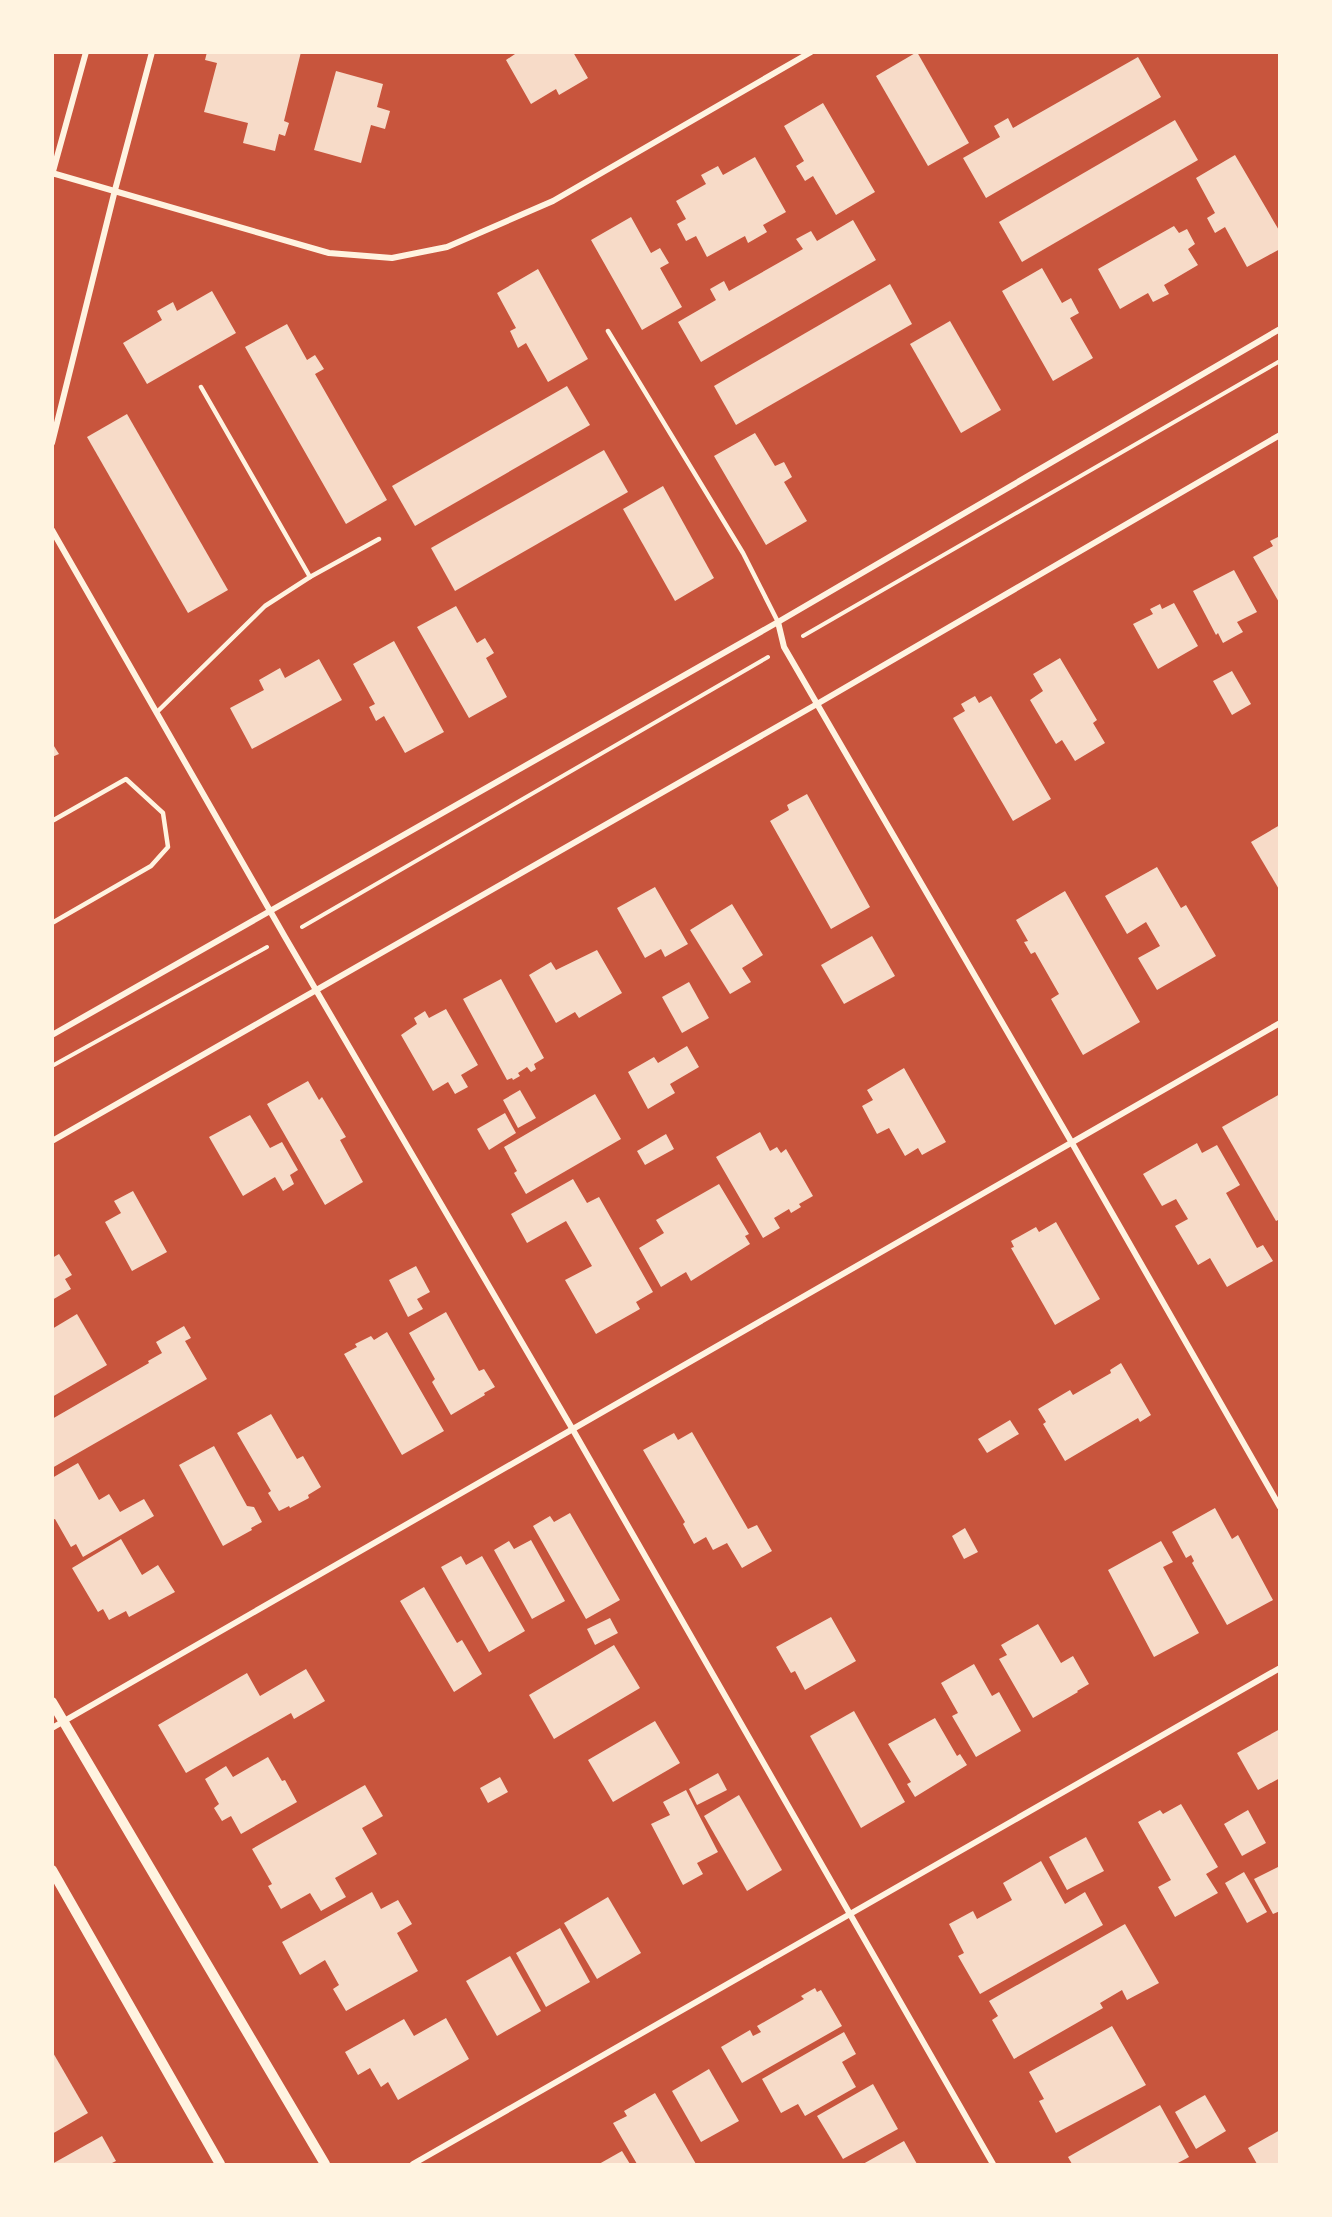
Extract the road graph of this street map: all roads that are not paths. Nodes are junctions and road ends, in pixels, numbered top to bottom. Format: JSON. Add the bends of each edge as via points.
{"nodes":[{"id":1,"x":86,"y":52,"type":"edge"},
{"id":2,"x":152,"y":52,"type":"edge"},
{"id":3,"x":810,"y":52,"type":"edge"},
{"id":4,"x":53,"y":174,"type":"edge"},
{"id":5,"x":115,"y":190,"type":"junction"},
{"id":6,"x":1280,"y":329,"type":"edge"},
{"id":7,"x":608,"y":331,"type":"dead end"},
{"id":8,"x":201,"y":387,"type":"dead end"},
{"id":9,"x":1280,"y":435,"type":"edge"},
{"id":10,"x":52,"y":443,"type":"edge"},
{"id":11,"x":52,"y":531,"type":"edge"},
{"id":12,"x":379,"y":539,"type":"dead end"},
{"id":13,"x":310,"y":577,"type":"junction"},
{"id":14,"x":778,"y":622,"type":"junction"},
{"id":15,"x":817,"y":704,"type":"junction"},
{"id":16,"x":157,"y":712,"type":"junction"},
{"id":17,"x":52,"y":821,"type":"edge"},
{"id":18,"x":271,"y":911,"type":"junction"},
{"id":19,"x":52,"y":923,"type":"edge"},
{"id":20,"x":316,"y":990,"type":"junction"},
{"id":21,"x":1280,"y":1023,"type":"edge"},
{"id":22,"x":52,"y":1035,"type":"edge"},
{"id":23,"x":52,"y":1141,"type":"edge"},
{"id":24,"x":1072,"y":1143,"type":"junction"},
{"id":25,"x":573,"y":1430,"type":"junction"},
{"id":26,"x":1280,"y":1508,"type":"edge"},
{"id":27,"x":1280,"y":1668,"type":"edge"},
{"id":28,"x":52,"y":1702,"type":"edge"},
{"id":29,"x":63,"y":1721,"type":"junction"},
{"id":30,"x":52,"y":1728,"type":"edge"},
{"id":31,"x":52,"y":1870,"type":"edge"},
{"id":32,"x":850,"y":1914,"type":"junction"},
{"id":33,"x":220,"y":2164,"type":"edge"},
{"id":34,"x":325,"y":2164,"type":"edge"},
{"id":35,"x":413,"y":2164,"type":"edge"},
{"id":36,"x":993,"y":2164,"type":"edge"}],
"edges":[{"from":1,"to":4,"type":"street"},
{"from":2,"to":5,"type":"street"},
{"from":3,"to":5,"type":"street","via":[[553,201],[447,247],[392,258],[329,254]]},
{"from":4,"to":5,"type":"street"},
{"from":5,"to":10,"type":"street"},
{"from":6,"to":14,"type":"street"},
{"from":7,"to":14,"type":"lane","via":[[743,552]]},
{"from":8,"to":13,"type":"lane"},
{"from":9,"to":15,"type":"street"},
{"from":11,"to":16,"type":"street"},
{"from":12,"to":13,"type":"lane"},
{"from":13,"to":16,"type":"lane","via":[[265,606]]},
{"from":14,"to":15,"type":"street","via":[[784,647]]},
{"from":14,"to":18,"type":"street"},
{"from":15,"to":20,"type":"street"},
{"from":15,"to":24,"type":"street"},
{"from":16,"to":18,"type":"street"},
{"from":17,"to":19,"type":"lane","via":[[126,779],[163,813],[168,847],[151,866]]},
{"from":18,"to":20,"type":"street"},
{"from":18,"to":22,"type":"street"},
{"from":20,"to":23,"type":"street"},
{"from":20,"to":25,"type":"street"},
{"from":21,"to":24,"type":"street"},
{"from":24,"to":25,"type":"street"},
{"from":24,"to":26,"type":"street"},
{"from":25,"to":29,"type":"street"},
{"from":25,"to":32,"type":"street"},
{"from":27,"to":32,"type":"street"},
{"from":28,"to":29,"type":"street"},
{"from":29,"to":30,"type":"street"},
{"from":29,"to":34,"type":"street"},
{"from":31,"to":33,"type":"street"},
{"from":32,"to":35,"type":"street"},
{"from":32,"to":36,"type":"street"}]}
